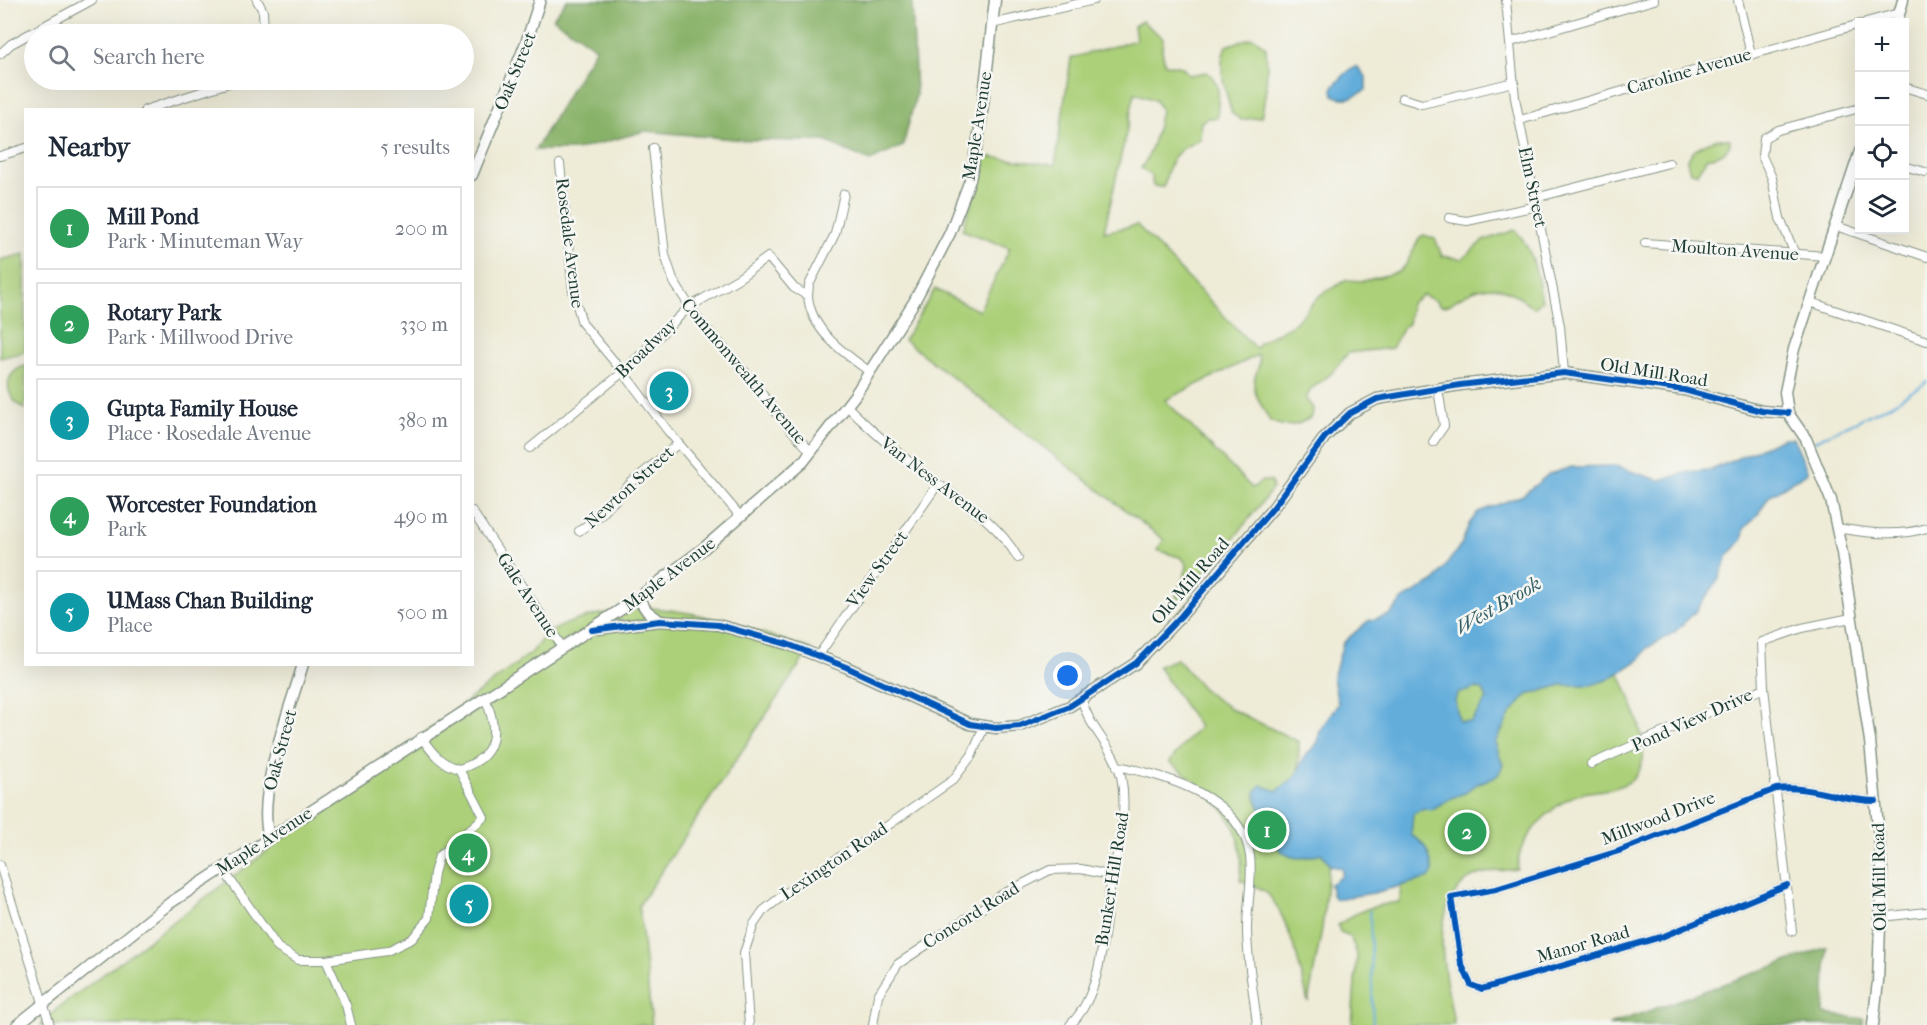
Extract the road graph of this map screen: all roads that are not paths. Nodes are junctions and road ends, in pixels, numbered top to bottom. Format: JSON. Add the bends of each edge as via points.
{"nodes":[{"id":1,"x":92,"y":0,"type":"edge"},
{"id":2,"x":257,"y":0,"type":"edge"},
{"id":3,"x":540,"y":0,"type":"edge"},
{"id":4,"x":995,"y":0,"type":"edge"},
{"id":5,"x":1094,"y":0,"type":"edge"},
{"id":6,"x":1506,"y":0,"type":"edge"},
{"id":7,"x":1654,"y":0,"type":"edge"},
{"id":8,"x":1738,"y":0,"type":"edge"},
{"id":9,"x":1902,"y":0,"type":"edge"},
{"id":10,"x":1898,"y":18,"type":"edge"},
{"id":11,"x":48,"y":24,"type":"edge"},
{"id":12,"x":264,"y":24,"type":"edge"},
{"id":13,"x":992,"y":24,"type":"junction"},
{"id":14,"x":1855,"y":25,"type":"edge"},
{"id":15,"x":24,"y":37,"type":"edge"},
{"id":16,"x":1511,"y":42,"type":"junction"},
{"id":17,"x":0,"y":54,"type":"edge"},
{"id":18,"x":1751,"y":54,"type":"junction"},
{"id":19,"x":1514,"y":82,"type":"junction"},
{"id":20,"x":1909,"y":88,"type":"edge"},
{"id":21,"x":207,"y":90,"type":"edge"},
{"id":22,"x":1927,"y":94,"type":"edge"},
{"id":23,"x":1402,"y":98,"type":"dead end"},
{"id":24,"x":151,"y":108,"type":"edge"},
{"id":25,"x":1855,"y":109,"type":"edge"},
{"id":26,"x":1520,"y":120,"type":"junction"},
{"id":27,"x":653,"y":148,"type":"dead end"},
{"id":28,"x":24,"y":149,"type":"edge"},
{"id":29,"x":0,"y":156,"type":"edge"},
{"id":30,"x":560,"y":164,"type":"dead end"},
{"id":31,"x":1669,"y":164,"type":"dead end"},
{"id":32,"x":1855,"y":164,"type":"edge"},
{"id":33,"x":1909,"y":167,"type":"edge"},
{"id":34,"x":474,"y":170,"type":"edge"},
{"id":35,"x":1925,"y":172,"type":"dead end"},
{"id":36,"x":844,"y":194,"type":"dead end"},
{"id":37,"x":1536,"y":202,"type":"junction"},
{"id":38,"x":1449,"y":218,"type":"dead end"},
{"id":39,"x":1836,"y":226,"type":"junction"},
{"id":40,"x":1645,"y":243,"type":"dead end"},
{"id":41,"x":1795,"y":254,"type":"junction"},
{"id":42,"x":1826,"y":256,"type":"junction"},
{"id":43,"x":1927,"y":257,"type":"edge"},
{"id":44,"x":808,"y":296,"type":"junction"},
{"id":45,"x":1810,"y":302,"type":"junction"},
{"id":46,"x":689,"y":307,"type":"junction"},
{"id":47,"x":1927,"y":341,"type":"edge"},
{"id":48,"x":623,"y":372,"type":"junction"},
{"id":49,"x":870,"y":372,"type":"junction"},
{"id":50,"x":1564,"y":373,"type":"junction"},
{"id":51,"x":1438,"y":388,"type":"junction"},
{"id":52,"x":847,"y":406,"type":"junction"},
{"id":53,"x":1788,"y":413,"type":"junction"},
{"id":54,"x":1433,"y":442,"type":"dead end"},
{"id":55,"x":678,"y":444,"type":"junction"},
{"id":56,"x":530,"y":448,"type":"dead end"},
{"id":57,"x":812,"y":452,"type":"junction"},
{"id":58,"x":938,"y":484,"type":"junction"},
{"id":59,"x":474,"y":514,"type":"edge"},
{"id":60,"x":741,"y":517,"type":"junction"},
{"id":61,"x":1837,"y":528,"type":"junction"},
{"id":62,"x":1927,"y":528,"type":"edge"},
{"id":63,"x":579,"y":531,"type":"dead end"},
{"id":64,"x":1018,"y":558,"type":"dead end"},
{"id":65,"x":638,"y":598,"type":"junction"},
{"id":66,"x":625,"y":608,"type":"junction"},
{"id":67,"x":1851,"y":618,"type":"junction"},
{"id":68,"x":660,"y":621,"type":"junction"},
{"id":69,"x":636,"y":623,"type":"junction"},
{"id":70,"x":592,"y":630,"type":"junction"},
{"id":71,"x":563,"y":648,"type":"junction"},
{"id":72,"x":818,"y":656,"type":"junction"},
{"id":73,"x":302,"y":666,"type":"edge"},
{"id":74,"x":1764,"y":688,"type":"junction"},
{"id":75,"x":485,"y":698,"type":"junction"},
{"id":76,"x":1082,"y":699,"type":"junction"},
{"id":77,"x":984,"y":728,"type":"junction"},
{"id":78,"x":421,"y":737,"type":"junction"},
{"id":79,"x":1590,"y":764,"type":"dead end"},
{"id":80,"x":1117,"y":766,"type":"junction"},
{"id":81,"x":459,"y":769,"type":"junction"},
{"id":82,"x":1776,"y":789,"type":"junction"},
{"id":83,"x":1876,"y":801,"type":"junction"},
{"id":84,"x":269,"y":837,"type":"junction"},
{"id":85,"x":0,"y":865,"type":"edge"},
{"id":86,"x":222,"y":868,"type":"junction"},
{"id":87,"x":1113,"y":876,"type":"junction"},
{"id":88,"x":1787,"y":885,"type":"junction"},
{"id":89,"x":1451,"y":897,"type":"joint"},
{"id":90,"x":1927,"y":912,"type":"edge"},
{"id":91,"x":1881,"y":916,"type":"junction"},
{"id":92,"x":1792,"y":931,"type":"dead end"},
{"id":93,"x":326,"y":960,"type":"junction"},
{"id":94,"x":43,"y":1004,"type":"junction"},
{"id":95,"x":17,"y":1025,"type":"edge"},
{"id":96,"x":50,"y":1025,"type":"edge"},
{"id":97,"x":351,"y":1025,"type":"edge"},
{"id":98,"x":749,"y":1025,"type":"edge"},
{"id":99,"x":873,"y":1025,"type":"edge"},
{"id":100,"x":1070,"y":1025,"type":"edge"},
{"id":101,"x":1257,"y":1025,"type":"edge"},
{"id":102,"x":1873,"y":1025,"type":"edge"}],
"edges":[{"from":1,"to":11,"type":"street"},
{"from":2,"to":12,"type":"street"},
{"from":3,"to":34,"type":"main road","name":"Oak Street"},
{"from":4,"to":13,"type":"main road","name":"Maple Avenue"},
{"from":5,"to":13,"type":"street"},
{"from":6,"to":16,"type":"street","name":"Elm Street"},
{"from":7,"to":16,"type":"street"},
{"from":8,"to":18,"type":"street"},
{"from":9,"to":10,"type":"main road"},
{"from":13,"to":49,"type":"main road","name":"Maple Avenue","via":[[976,153],[961,207],[923,286]]},
{"from":14,"to":18,"type":"street","name":"Caroline Avenue"},
{"from":15,"to":17,"type":"street"},
{"from":16,"to":19,"type":"street","name":"Elm Street"},
{"from":18,"to":26,"type":"street","name":"Caroline Avenue"},
{"from":19,"to":23,"type":"street","via":[[1422,104]]},
{"from":19,"to":26,"type":"street","name":"Elm Street"},
{"from":20,"to":22,"type":"street"},
{"from":21,"to":24,"type":"street"},
{"from":25,"to":41,"type":"street","via":[[1778,130],[1767,135],[1762,143],[1762,156],[1772,178],[1780,218]]},
{"from":26,"to":37,"type":"street","name":"Elm Street"},
{"from":27,"to":46,"type":"street","name":"Commonwealth Avenue","via":[[666,264]]},
{"from":28,"to":29,"type":"street"},
{"from":30,"to":48,"type":"street","name":"Rosedale Avenue","via":[[579,316],[588,333]]},
{"from":31,"to":37,"type":"street"},
{"from":32,"to":39,"type":"main road"},
{"from":33,"to":35,"type":"street"},
{"from":36,"to":44,"type":"street","via":[[838,225]]},
{"from":37,"to":38,"type":"street","via":[[1467,221]]},
{"from":37,"to":50,"type":"street","name":"Elm Street","via":[[1560,326]]},
{"from":39,"to":42,"type":"main road"},
{"from":39,"to":43,"type":"street"},
{"from":40,"to":41,"type":"street","name":"Moulton Avenue"},
{"from":41,"to":42,"type":"street","name":"Moulton Avenue"},
{"from":42,"to":45,"type":"main road"},
{"from":44,"to":46,"type":"street","name":"Broadway","via":[[794,288],[768,256]]},
{"from":44,"to":49,"type":"street","via":[[812,314],[825,333]]},
{"from":45,"to":47,"type":"street"},
{"from":45,"to":53,"type":"main road","via":[[1786,383]]},
{"from":46,"to":48,"type":"street","name":"Broadway"},
{"from":46,"to":57,"type":"street","name":"Commonwealth Avenue"},
{"from":48,"to":55,"type":"street","name":"Rosedale Avenue"},
{"from":48,"to":56,"type":"street","name":"Broadway"},
{"from":49,"to":52,"type":"main road","name":"Maple Avenue"},
{"from":50,"to":51,"type":"main road","name":"Old Mill Road"},
{"from":50,"to":53,"type":"main road","name":"Old Mill Road","via":[[1684,390],[1761,411]]},
{"from":51,"to":54,"type":"street","via":[[1444,426]]},
{"from":51,"to":76,"type":"main road","name":"Old Mill Road","via":[[1377,399],[1341,421],[1273,508],[1145,655]]},
{"from":52,"to":57,"type":"main road","name":"Maple Avenue"},
{"from":52,"to":58,"type":"street","name":"Van Ness Avenue"},
{"from":53,"to":61,"type":"main road","name":"Old Mill Road","via":[[1802,432],[1826,484]]},
{"from":55,"to":60,"type":"street","name":"Rosedale Avenue"},
{"from":55,"to":63,"type":"street","name":"Newton Street"},
{"from":57,"to":60,"type":"main road","name":"Maple Avenue"},
{"from":58,"to":64,"type":"street","name":"Van Ness Avenue","via":[[986,517]]},
{"from":58,"to":72,"type":"street","name":"View Street"},
{"from":59,"to":71,"type":"street","name":"Gale Avenue"},
{"from":60,"to":65,"type":"main road","name":"Maple Avenue"},
{"from":61,"to":62,"type":"street","via":[[1886,533]]},
{"from":61,"to":67,"type":"main road","name":"Old Mill Road"},
{"from":65,"to":66,"type":"main road","name":"Maple Avenue"},
{"from":65,"to":68,"type":"main road"},
{"from":66,"to":69,"type":"main road"},
{"from":66,"to":70,"type":"main road","name":"Maple Avenue"},
{"from":67,"to":74,"type":"street","name":"Pond View Drive","via":[[1802,628],[1762,642]]},
{"from":67,"to":83,"type":"main road","name":"Old Mill Road"},
{"from":68,"to":69,"type":"main road","name":"Old Mill Road"},
{"from":68,"to":72,"type":"main road","name":"Old Mill Road","via":[[718,625]]},
{"from":69,"to":70,"type":"main road","name":"Old Mill Road"},
{"from":70,"to":71,"type":"main road","name":"Maple Avenue"},
{"from":71,"to":75,"type":"main road","name":"Maple Avenue"},
{"from":72,"to":77,"type":"main road","name":"Old Mill Road"},
{"from":73,"to":84,"type":"main road","name":"Oak Street","via":[[267,794],[265,818]]},
{"from":74,"to":79,"type":"street","name":"Pond View Drive"},
{"from":74,"to":82,"type":"street"},
{"from":75,"to":78,"type":"main road","name":"Maple Avenue"},
{"from":75,"to":81,"type":"street","via":[[495,727],[494,738],[486,753]]},
{"from":76,"to":77,"type":"main road","name":"Old Mill Road","via":[[1032,723]]},
{"from":76,"to":80,"type":"street","name":"Bunker Hill Road","via":[[1085,713]]},
{"from":77,"to":98,"type":"street","name":"Lexington Road","via":[[972,755],[953,780],[763,911],[744,953]]},
{"from":78,"to":81,"type":"street","via":[[439,759]]},
{"from":78,"to":84,"type":"main road","name":"Maple Avenue"},
{"from":80,"to":87,"type":"street","name":"Bunker Hill Road","via":[[1123,813]]},
{"from":80,"to":101,"type":"street","via":[[1168,778],[1194,791],[1220,807],[1245,838],[1251,870],[1247,938]]},
{"from":81,"to":93,"type":"street","via":[[484,817],[439,856],[432,906],[424,925],[411,939],[388,951]]},
{"from":82,"to":83,"type":"street","name":"Millwood Drive","via":[[1801,788],[1845,800]]},
{"from":82,"to":88,"type":"street"},
{"from":82,"to":89,"type":"street","name":"Millwood Drive","via":[[1613,853],[1496,889]]},
{"from":83,"to":91,"type":"main road","name":"Old Mill Road","via":[[1881,842]]},
{"from":84,"to":86,"type":"main road","name":"Maple Avenue"},
{"from":85,"to":94,"type":"street"},
{"from":86,"to":93,"type":"street","via":[[278,948],[298,960]]},
{"from":86,"to":94,"type":"main road","name":"Maple Avenue","via":[[150,916]]},
{"from":87,"to":99,"type":"street","name":"Concord Road","via":[[1081,869],[1050,870],[1003,894],[898,964],[878,995]]},
{"from":87,"to":100,"type":"street","name":"Bunker Hill Road","via":[[1095,974],[1080,1013]]},
{"from":88,"to":89,"type":"street","name":"Manor Road","via":[[1666,935],[1482,989],[1471,985],[1464,973]]},
{"from":88,"to":92,"type":"street"},
{"from":90,"to":91,"type":"street"},
{"from":91,"to":102,"type":"main road","name":"Old Mill Road"},
{"from":93,"to":97,"type":"street"},
{"from":94,"to":95,"type":"main road","name":"Maple Avenue"},
{"from":94,"to":96,"type":"street"}]}
